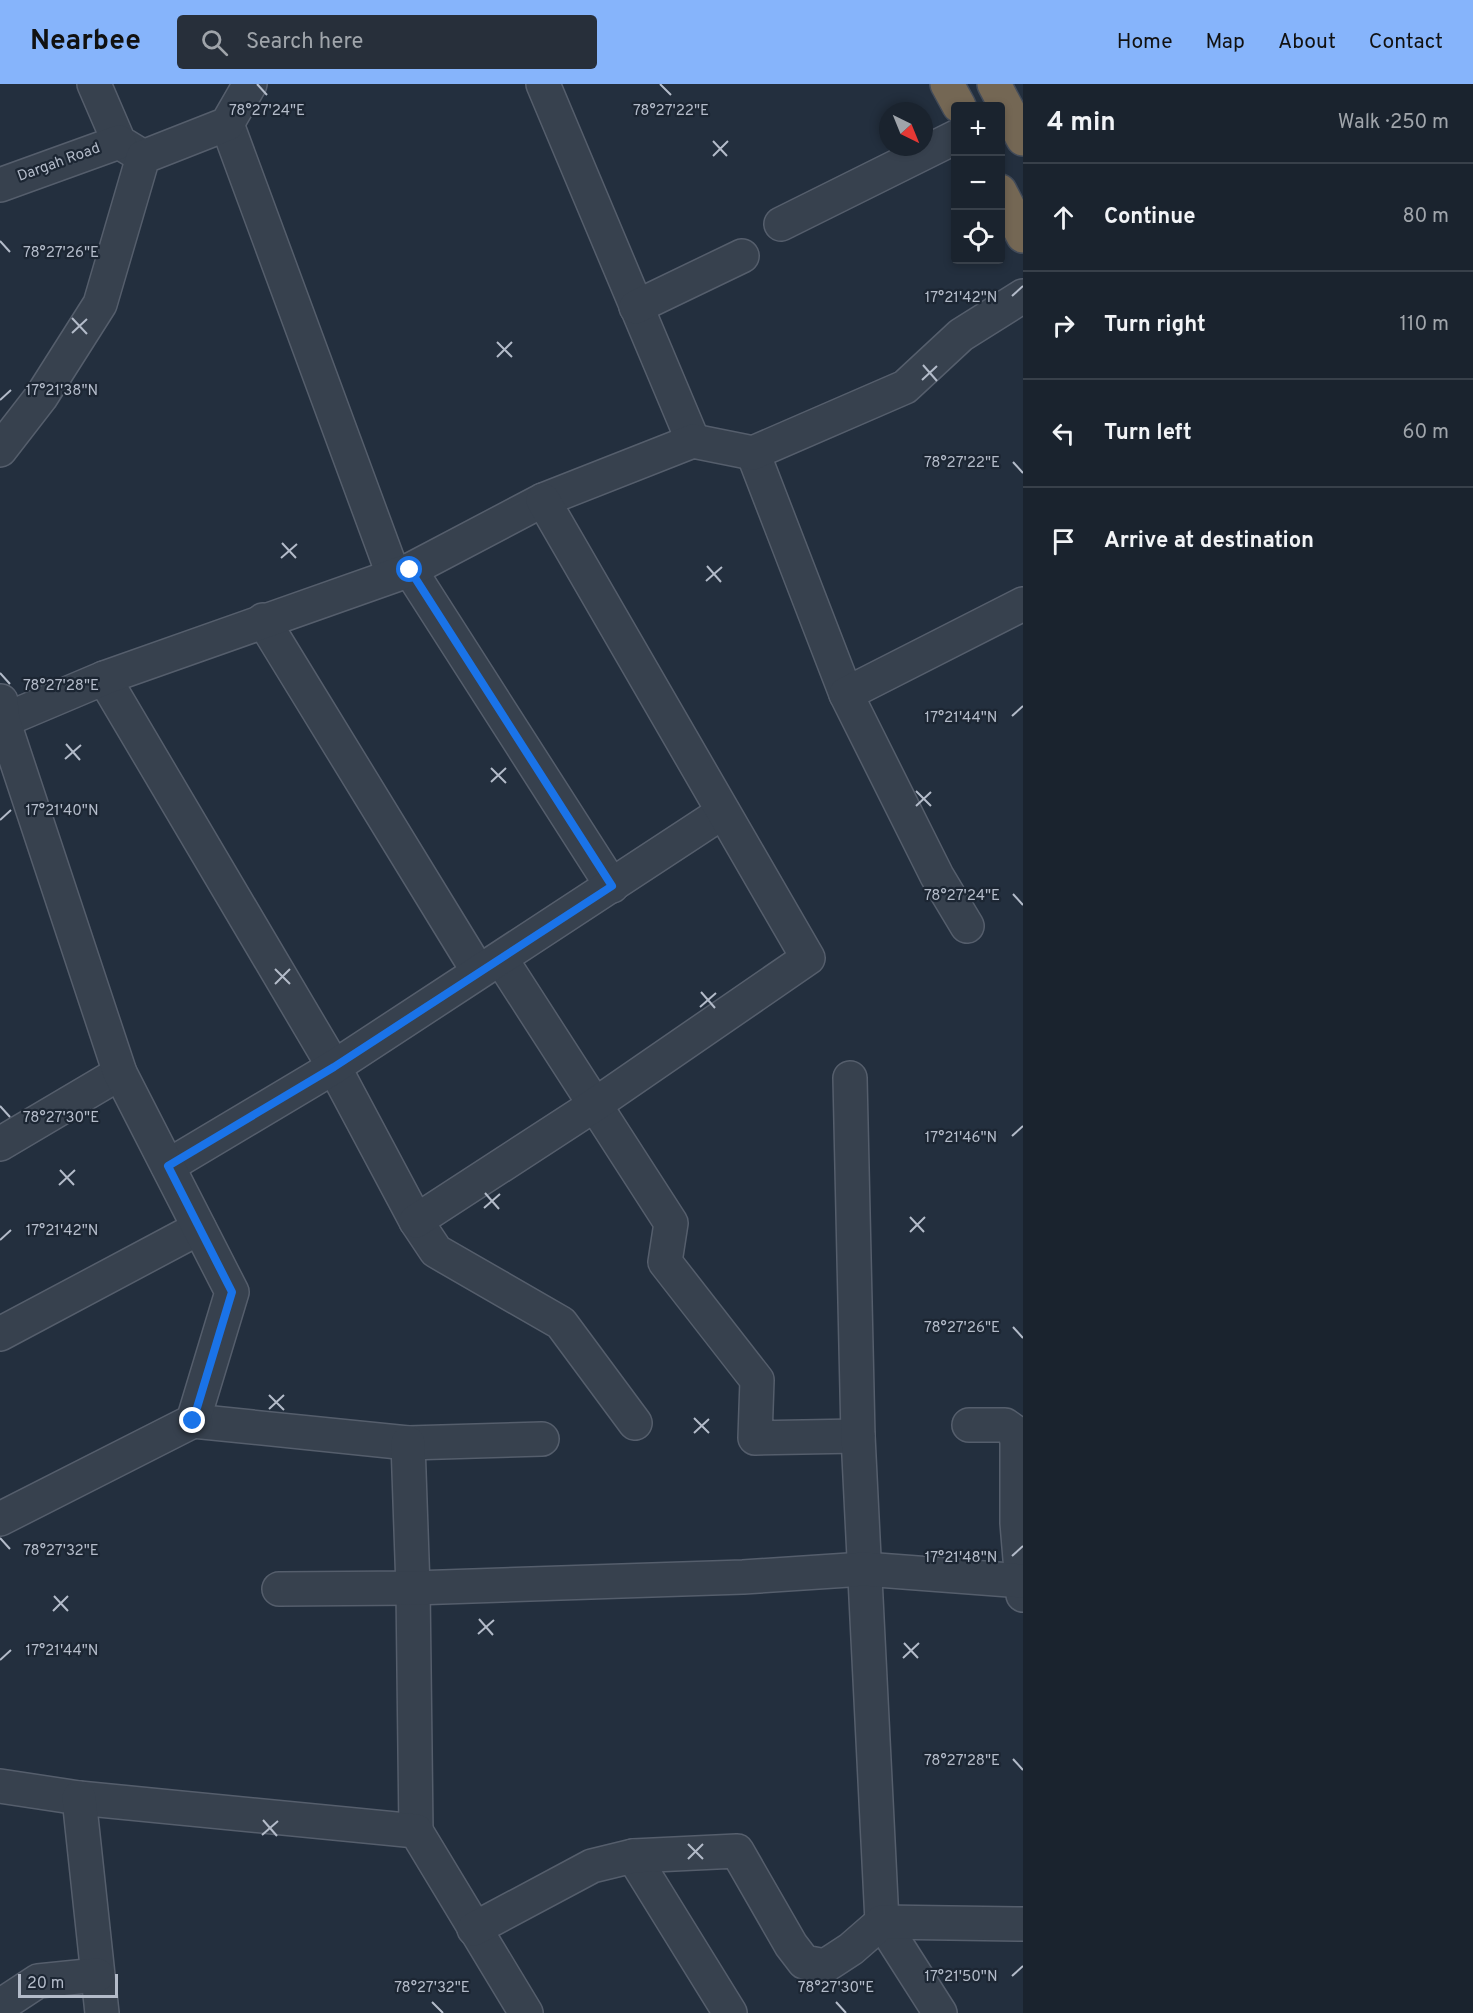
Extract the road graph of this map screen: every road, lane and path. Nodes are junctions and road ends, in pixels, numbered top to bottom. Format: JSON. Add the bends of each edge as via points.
{"nodes":[{"id":1,"x":94,"y":84,"type":"edge"},
{"id":2,"x":250,"y":84,"type":"edge"},
{"id":3,"x":543,"y":84,"type":"edge"},
{"id":4,"x":947,"y":84,"type":"edge"},
{"id":5,"x":994,"y":84,"type":"edge"},
{"id":6,"x":956,"y":102,"type":"edge"},
{"id":7,"x":227,"y":124,"type":"junction"},
{"id":8,"x":951,"y":139,"type":"edge"},
{"id":9,"x":1023,"y":139,"type":"edge"},
{"id":10,"x":131,"y":149,"type":"junction"},
{"id":11,"x":0,"y":185,"type":"edge"},
{"id":12,"x":1005,"y":201,"type":"edge"},
{"id":13,"x":780,"y":224,"type":"dead end"},
{"id":14,"x":1023,"y":236,"type":"edge"},
{"id":15,"x":742,"y":256,"type":"dead end"},
{"id":16,"x":1023,"y":296,"type":"edge"},
{"id":17,"x":636,"y":307,"type":"junction"},
{"id":18,"x":693,"y":441,"type":"junction"},
{"id":19,"x":0,"y":450,"type":"edge"},
{"id":20,"x":753,"y":453,"type":"junction"},
{"id":21,"x":543,"y":500,"type":"junction"},
{"id":22,"x":402,"y":572,"type":"junction"},
{"id":23,"x":1023,"y":604,"type":"edge"},
{"id":24,"x":263,"y":620,"type":"junction"},
{"id":25,"x":104,"y":678,"type":"junction"},
{"id":26,"x":846,"y":694,"type":"junction"},
{"id":27,"x":1,"y":713,"type":"edge"},
{"id":28,"x":723,"y":812,"type":"junction"},
{"id":29,"x":612,"y":886,"type":"junction"},
{"id":30,"x":968,"y":926,"type":"dead end"},
{"id":31,"x":490,"y":965,"type":"junction"},
{"id":32,"x":334,"y":1067,"type":"junction"},
{"id":33,"x":120,"y":1073,"type":"junction"},
{"id":34,"x":850,"y":1078,"type":"dead end"},
{"id":35,"x":596,"y":1104,"type":"junction"},
{"id":36,"x":0,"y":1144,"type":"edge"},
{"id":37,"x":168,"y":1166,"type":"junction"},
{"id":38,"x":416,"y":1221,"type":"junction"},
{"id":39,"x":199,"y":1228,"type":"junction"},
{"id":40,"x":0,"y":1334,"type":"edge"},
{"id":41,"x":193,"y":1421,"type":"junction"},
{"id":42,"x":635,"y":1423,"type":"dead end"},
{"id":43,"x":969,"y":1425,"type":"dead end"},
{"id":44,"x":858,"y":1436,"type":"junction"},
{"id":45,"x":542,"y":1439,"type":"dead end"},
{"id":46,"x":408,"y":1443,"type":"junction"},
{"id":47,"x":0,"y":1519,"type":"edge"},
{"id":48,"x":864,"y":1569,"type":"junction"},
{"id":49,"x":1023,"y":1586,"type":"edge"},
{"id":50,"x":413,"y":1588,"type":"junction"},
{"id":51,"x":279,"y":1589,"type":"dead end"},
{"id":52,"x":0,"y":1786,"type":"edge"},
{"id":53,"x":79,"y":1798,"type":"junction"},
{"id":54,"x":416,"y":1830,"type":"junction"},
{"id":55,"x":633,"y":1856,"type":"junction"},
{"id":56,"x":882,"y":1922,"type":"junction"},
{"id":57,"x":1023,"y":1924,"type":"edge"},
{"id":58,"x":474,"y":1929,"type":"junction"},
{"id":59,"x":97,"y":1975,"type":"junction"},
{"id":60,"x":0,"y":2006,"type":"edge"},
{"id":61,"x":102,"y":2013,"type":"edge"},
{"id":62,"x":526,"y":2013,"type":"edge"},
{"id":63,"x":730,"y":2013,"type":"edge"},
{"id":64,"x":940,"y":2013,"type":"edge"}],
"edges":[{"from":1,"to":10,"type":"street"},
{"from":2,"to":7,"type":"street"},
{"from":3,"to":17,"type":"street"},
{"from":4,"to":6,"type":"highway"},
{"from":5,"to":9,"type":"highway"},
{"from":7,"to":10,"type":"street","name":"Dargah Road"},
{"from":7,"to":22,"type":"street"},
{"from":8,"to":13,"type":"street"},
{"from":10,"to":11,"type":"street","name":"Dargah Road"},
{"from":10,"to":19,"type":"street","via":[[99,304],[42,396]]},
{"from":12,"to":14,"type":"highway"},
{"from":15,"to":17,"type":"street"},
{"from":16,"to":20,"type":"street","via":[[961,334],[905,387]]},
{"from":17,"to":18,"type":"street"},
{"from":18,"to":20,"type":"street"},
{"from":18,"to":21,"type":"street"},
{"from":20,"to":26,"type":"street"},
{"from":21,"to":22,"type":"street"},
{"from":21,"to":28,"type":"street"},
{"from":22,"to":24,"type":"street"},
{"from":22,"to":29,"type":"street"},
{"from":23,"to":26,"type":"street"},
{"from":24,"to":25,"type":"street"},
{"from":24,"to":31,"type":"street"},
{"from":25,"to":27,"type":"street"},
{"from":25,"to":32,"type":"street"},
{"from":26,"to":30,"type":"street","via":[[937,876]]},
{"from":27,"to":33,"type":"street"},
{"from":28,"to":29,"type":"street"},
{"from":28,"to":35,"type":"street","via":[[808,958]]},
{"from":29,"to":31,"type":"street"},
{"from":31,"to":32,"type":"street"},
{"from":31,"to":35,"type":"street"},
{"from":32,"to":37,"type":"street"},
{"from":32,"to":38,"type":"street"},
{"from":33,"to":36,"type":"street"},
{"from":33,"to":37,"type":"street"},
{"from":34,"to":44,"type":"street"},
{"from":35,"to":38,"type":"street"},
{"from":35,"to":44,"type":"street","via":[[671,1223],[664,1262],[757,1380],[755,1438]]},
{"from":37,"to":39,"type":"street"},
{"from":38,"to":42,"type":"street","via":[[436,1251],[561,1323]]},
{"from":39,"to":40,"type":"street"},
{"from":39,"to":41,"type":"street","via":[[232,1292]]},
{"from":41,"to":46,"type":"street"},
{"from":41,"to":47,"type":"street"},
{"from":43,"to":49,"type":"street","via":[[1005,1425],[1015,1432]]},
{"from":44,"to":48,"type":"street"},
{"from":45,"to":46,"type":"street"},
{"from":46,"to":50,"type":"street"},
{"from":48,"to":49,"type":"street"},
{"from":48,"to":50,"type":"street"},
{"from":48,"to":56,"type":"street"},
{"from":50,"to":51,"type":"street"},
{"from":50,"to":54,"type":"street"},
{"from":52,"to":53,"type":"street"},
{"from":53,"to":54,"type":"street"},
{"from":53,"to":59,"type":"street"},
{"from":54,"to":58,"type":"street"},
{"from":55,"to":56,"type":"street","via":[[738,1851],[790,1945],[804,1962],[825,1966]]},
{"from":55,"to":58,"type":"street","via":[[592,1866]]},
{"from":55,"to":63,"type":"street"},
{"from":56,"to":57,"type":"street"},
{"from":56,"to":64,"type":"street"},
{"from":58,"to":62,"type":"street"},
{"from":59,"to":60,"type":"street","via":[[38,1981]]},
{"from":59,"to":61,"type":"street"}]}
